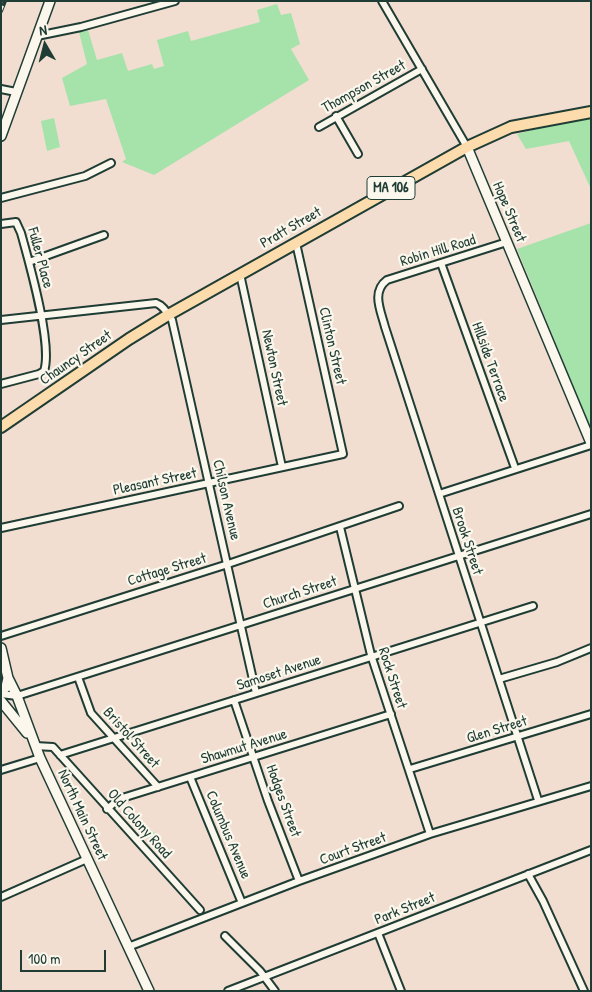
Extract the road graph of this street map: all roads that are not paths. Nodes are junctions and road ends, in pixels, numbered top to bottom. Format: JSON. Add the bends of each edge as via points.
{"nodes":[{"id":1,"x":50,"y":1,"type":"edge"},
{"id":2,"x":175,"y":1,"type":"edge"},
{"id":3,"x":382,"y":1,"type":"edge"},
{"id":4,"x":37,"y":36,"type":"junction"},
{"id":5,"x":422,"y":69,"type":"junction"},
{"id":6,"x":1,"y":89,"type":"edge"},
{"id":7,"x":16,"y":92,"type":"junction"},
{"id":8,"x":591,"y":112,"type":"edge"},
{"id":9,"x":336,"y":116,"type":"junction"},
{"id":10,"x":319,"y":127,"type":"dead end"},
{"id":11,"x":1,"y":136,"type":"edge"},
{"id":12,"x":467,"y":147,"type":"junction"},
{"id":13,"x":358,"y":154,"type":"dead end"},
{"id":14,"x":111,"y":162,"type":"dead end"},
{"id":15,"x":1,"y":198,"type":"edge"},
{"id":16,"x":1,"y":224,"type":"edge"},
{"id":17,"x":104,"y":235,"type":"dead end"},
{"id":18,"x":507,"y":242,"type":"junction"},
{"id":19,"x":296,"y":243,"type":"junction"},
{"id":20,"x":29,"y":262,"type":"junction"},
{"id":21,"x":441,"y":264,"type":"junction"},
{"id":22,"x":240,"y":274,"type":"junction"},
{"id":23,"x":380,"y":288,"type":"joint"},
{"id":24,"x":42,"y":315,"type":"junction"},
{"id":25,"x":168,"y":315,"type":"junction"},
{"id":26,"x":1,"y":320,"type":"edge"},
{"id":27,"x":1,"y":384,"type":"edge"},
{"id":28,"x":1,"y":427,"type":"edge"},
{"id":29,"x":591,"y":444,"type":"edge"},
{"id":30,"x":343,"y":454,"type":"joint"},
{"id":31,"x":282,"y":467,"type":"junction"},
{"id":32,"x":515,"y":468,"type":"junction"},
{"id":33,"x":209,"y":483,"type":"junction"},
{"id":34,"x":439,"y":494,"type":"junction"},
{"id":35,"x":399,"y":506,"type":"dead end"},
{"id":36,"x":591,"y":514,"type":"edge"},
{"id":37,"x":340,"y":527,"type":"junction"},
{"id":38,"x":1,"y":528,"type":"edge"},
{"id":39,"x":459,"y":556,"type":"junction"},
{"id":40,"x":228,"y":564,"type":"junction"},
{"id":41,"x":354,"y":589,"type":"junction"},
{"id":42,"x":533,"y":606,"type":"dead end"},
{"id":43,"x":480,"y":621,"type":"junction"},
{"id":44,"x":241,"y":624,"type":"junction"},
{"id":45,"x":1,"y":636,"type":"edge"},
{"id":46,"x":1,"y":648,"type":"edge"},
{"id":47,"x":591,"y":648,"type":"edge"},
{"id":48,"x":371,"y":656,"type":"junction"},
{"id":49,"x":78,"y":676,"type":"junction"},
{"id":50,"x":8,"y":678,"type":"junction"},
{"id":51,"x":499,"y":679,"type":"junction"},
{"id":52,"x":1,"y":693,"type":"edge"},
{"id":53,"x":256,"y":693,"type":"junction"},
{"id":54,"x":17,"y":696,"type":"junction"},
{"id":55,"x":234,"y":700,"type":"junction"},
{"id":56,"x":1,"y":701,"type":"edge"},
{"id":57,"x":391,"y":714,"type":"junction"},
{"id":58,"x":591,"y":714,"type":"edge"},
{"id":59,"x":517,"y":737,"type":"junction"},
{"id":60,"x":112,"y":738,"type":"junction"},
{"id":61,"x":35,"y":746,"type":"junction"},
{"id":62,"x":60,"y":755,"type":"junction"},
{"id":63,"x":253,"y":757,"type":"junction"},
{"id":64,"x":40,"y":758,"type":"junction"},
{"id":65,"x":410,"y":769,"type":"junction"},
{"id":66,"x":1,"y":770,"type":"edge"},
{"id":67,"x":190,"y":777,"type":"junction"},
{"id":68,"x":591,"y":786,"type":"edge"},
{"id":69,"x":158,"y":787,"type":"junction"},
{"id":70,"x":538,"y":800,"type":"junction"},
{"id":71,"x":107,"y":810,"type":"junction"},
{"id":72,"x":430,"y":834,"type":"junction"},
{"id":73,"x":591,"y":850,"type":"edge"},
{"id":74,"x":87,"y":859,"type":"junction"},
{"id":75,"x":528,"y":874,"type":"junction"},
{"id":76,"x":299,"y":881,"type":"junction"},
{"id":77,"x":1,"y":897,"type":"edge"},
{"id":78,"x":242,"y":903,"type":"junction"},
{"id":79,"x":200,"y":910,"type":"dead end"},
{"id":80,"x":378,"y":933,"type":"junction"},
{"id":81,"x":225,"y":936,"type":"dead end"},
{"id":82,"x":128,"y":947,"type":"junction"},
{"id":83,"x":263,"y":978,"type":"junction"},
{"id":84,"x":148,"y":991,"type":"edge"},
{"id":85,"x":228,"y":991,"type":"edge"},
{"id":86,"x":275,"y":991,"type":"edge"},
{"id":87,"x":401,"y":991,"type":"edge"},
{"id":88,"x":584,"y":991,"type":"edge"}],
"edges":[{"from":1,"to":4,"type":"main road"},
{"from":2,"to":4,"type":"street"},
{"from":3,"to":5,"type":"street","name":"Hope Street"},
{"from":4,"to":7,"type":"main road"},
{"from":5,"to":9,"type":"street","name":"Thompson Street"},
{"from":5,"to":12,"type":"street","name":"Hope Street"},
{"from":6,"to":7,"type":"street"},
{"from":7,"to":11,"type":"main road"},
{"from":8,"to":12,"type":"main road","name":"Pratt Street","number":"MA 106","via":[[511,127]]},
{"from":9,"to":10,"type":"street","name":"Thompson Street"},
{"from":9,"to":13,"type":"street"},
{"from":12,"to":18,"type":"main road","name":"Hope Street"},
{"from":12,"to":19,"type":"main road","name":"Pratt Street","number":"MA 106"},
{"from":14,"to":15,"type":"street","via":[[85,176]]},
{"from":16,"to":20,"type":"street","name":"Fuller Place","via":[[17,224]]},
{"from":17,"to":20,"type":"street"},
{"from":18,"to":21,"type":"street","name":"Robin Hill Road"},
{"from":18,"to":29,"type":"main road","name":"Hope Street"},
{"from":19,"to":22,"type":"main road","name":"Pratt Street","number":"MA 106"},
{"from":19,"to":30,"type":"street","name":"Clinton Street"},
{"from":20,"to":24,"type":"street","name":"Fuller Place"},
{"from":21,"to":23,"type":"street","name":"Robin Hill Road","via":[[392,279]]},
{"from":21,"to":32,"type":"street","name":"Hillside Terrace"},
{"from":22,"to":25,"type":"main road","name":"Pratt Street","number":"MA 106"},
{"from":22,"to":31,"type":"street","name":"Newton Street"},
{"from":23,"to":34,"type":"street","name":"Brook Street","via":[[377,294],[383,321]]},
{"from":24,"to":25,"type":"street","via":[[156,303]]},
{"from":24,"to":26,"type":"street"},
{"from":24,"to":27,"type":"street","name":"Fuller Place","via":[[44,371]]},
{"from":25,"to":28,"type":"main road","name":"Chauncy Street","number":"MA 106"},
{"from":25,"to":33,"type":"street","name":"Chilson Avenue","via":[[172,320]]},
{"from":29,"to":32,"type":"street","via":[[543,462]]},
{"from":30,"to":31,"type":"street","name":"Pleasant Street"},
{"from":31,"to":33,"type":"street","name":"Pleasant Street"},
{"from":32,"to":34,"type":"street"},
{"from":33,"to":38,"type":"street","name":"Pleasant Street"},
{"from":33,"to":40,"type":"street","name":"Chilson Avenue"},
{"from":34,"to":39,"type":"street","name":"Brook Street"},
{"from":35,"to":37,"type":"street","name":"Cottage Street"},
{"from":36,"to":39,"type":"street","name":"Church Street"},
{"from":37,"to":40,"type":"street","name":"Cottage Street"},
{"from":37,"to":41,"type":"street","name":"Rock Street"},
{"from":39,"to":41,"type":"street","name":"Church Street"},
{"from":39,"to":43,"type":"street","name":"Brook Street"},
{"from":40,"to":44,"type":"street","name":"Chilson Avenue"},
{"from":40,"to":45,"type":"street","name":"Cottage Street"},
{"from":41,"to":44,"type":"street","name":"Church Street"},
{"from":41,"to":48,"type":"street","name":"Rock Street"},
{"from":42,"to":43,"type":"street","name":"Samoset Avenue"},
{"from":43,"to":48,"type":"street","name":"Samoset Avenue"},
{"from":43,"to":51,"type":"street","name":"Brook Street"},
{"from":44,"to":49,"type":"street","name":"Church Street"},
{"from":44,"to":53,"type":"street","name":"Chilson Avenue"},
{"from":46,"to":50,"type":"main road","name":"North Main Street"},
{"from":47,"to":51,"type":"street"},
{"from":48,"to":53,"type":"street","name":"Samoset Avenue"},
{"from":48,"to":57,"type":"street","name":"Rock Street"},
{"from":49,"to":54,"type":"street","name":"Church Street"},
{"from":49,"to":60,"type":"street","name":"Bristol Street","via":[[91,713]]},
{"from":50,"to":52,"type":"main road"},
{"from":50,"to":54,"type":"main road","name":"North Main Street"},
{"from":51,"to":59,"type":"street","name":"Brook Street"},
{"from":52,"to":54,"type":"street"},
{"from":53,"to":55,"type":"street","name":"Samoset Avenue"},
{"from":54,"to":61,"type":"main road","name":"North Main Street"},
{"from":55,"to":60,"type":"street","name":"Samoset Avenue"},
{"from":55,"to":63,"type":"street","name":"Hodges Street"},
{"from":56,"to":61,"type":"main road"},
{"from":57,"to":63,"type":"street","name":"Shawmut Avenue"},
{"from":57,"to":65,"type":"street","name":"Rock Street"},
{"from":58,"to":59,"type":"street","name":"Glen Street"},
{"from":59,"to":65,"type":"street","name":"Glen Street"},
{"from":59,"to":70,"type":"street","name":"Brook Street"},
{"from":60,"to":62,"type":"street","name":"Samoset Avenue"},
{"from":60,"to":69,"type":"street","name":"Bristol Street"},
{"from":61,"to":62,"type":"street","via":[[53,747]]},
{"from":61,"to":64,"type":"main road","name":"North Main Street"},
{"from":62,"to":71,"type":"street","name":"Old Colony Road"},
{"from":63,"to":67,"type":"street","name":"Shawmut Avenue"},
{"from":63,"to":76,"type":"street","name":"Hodges Street"},
{"from":64,"to":66,"type":"street"},
{"from":64,"to":74,"type":"main road","name":"North Main Street"},
{"from":65,"to":72,"type":"street","name":"Rock Street"},
{"from":67,"to":69,"type":"street","name":"Shawmut Avenue"},
{"from":67,"to":78,"type":"street","name":"Columbus Avenue"},
{"from":68,"to":70,"type":"street","name":"Court Street"},
{"from":69,"to":71,"type":"street","name":"Shawmut Avenue","via":[[119,800]]},
{"from":70,"to":72,"type":"street","name":"Court Street"},
{"from":71,"to":79,"type":"street","name":"Old Colony Road"},
{"from":72,"to":76,"type":"street","name":"Court Street"},
{"from":73,"to":75,"type":"street","name":"Park Street"},
{"from":74,"to":77,"type":"street"},
{"from":74,"to":82,"type":"main road","name":"North Main Street"},
{"from":75,"to":80,"type":"street","name":"Park Street"},
{"from":75,"to":88,"type":"street"},
{"from":76,"to":78,"type":"street","name":"Court Street"},
{"from":78,"to":82,"type":"street","name":"Court Street"},
{"from":80,"to":83,"type":"street","name":"Park Street"},
{"from":80,"to":87,"type":"street"},
{"from":81,"to":83,"type":"street"},
{"from":82,"to":84,"type":"main road","name":"North Main Street"},
{"from":83,"to":85,"type":"street","name":"Park Street"},
{"from":83,"to":86,"type":"street"}]}
